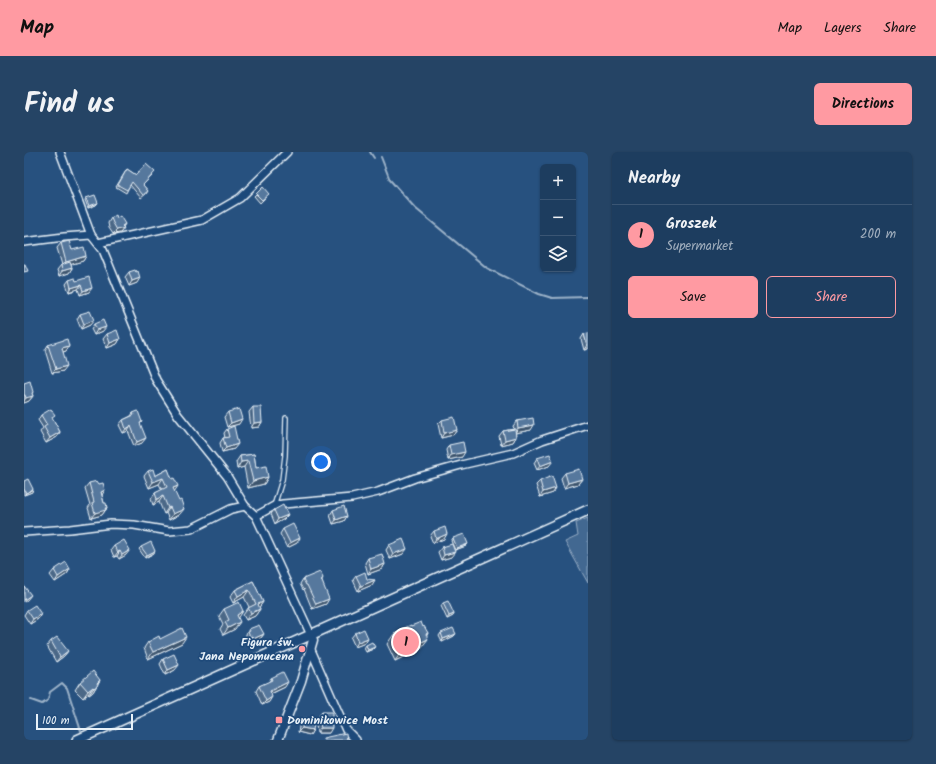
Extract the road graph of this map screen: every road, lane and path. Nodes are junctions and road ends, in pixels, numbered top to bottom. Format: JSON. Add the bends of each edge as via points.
{"nodes":[{"id":1,"x":60,"y":152,"type":"edge"},
{"id":2,"x":287,"y":152,"type":"edge"},
{"id":3,"x":91,"y":235,"type":"junction"},
{"id":4,"x":24,"y":242,"type":"edge"},
{"id":5,"x":98,"y":243,"type":"junction"},
{"id":6,"x":286,"y":418,"type":"dead end"},
{"id":7,"x":588,"y":425,"type":"edge"},
{"id":8,"x":245,"y":506,"type":"junction"},
{"id":9,"x":274,"y":506,"type":"junction"},
{"id":10,"x":588,"y":510,"type":"edge"},
{"id":11,"x":256,"y":516,"type":"junction"},
{"id":12,"x":24,"y":532,"type":"edge"},
{"id":13,"x":311,"y":635,"type":"junction"},
{"id":14,"x":311,"y":650,"type":"junction"},
{"id":15,"x":77,"y":740,"type":"edge"},
{"id":16,"x":278,"y":740,"type":"edge"},
{"id":17,"x":356,"y":740,"type":"edge"}],
"edges":[{"from":1,"to":3,"type":"street"},
{"from":2,"to":5,"type":"street","via":[[240,198],[202,220]]},
{"from":3,"to":4,"type":"street"},
{"from":3,"to":5,"type":"street"},
{"from":5,"to":8,"type":"street","via":[[156,380],[178,415],[227,476]]},
{"from":6,"to":9,"type":"lane","via":[[282,480]]},
{"from":7,"to":9,"type":"street","via":[[542,440],[513,453],[460,465],[378,492],[352,498]]},
{"from":8,"to":11,"type":"street"},
{"from":8,"to":12,"type":"street","via":[[231,509],[191,529],[169,531],[134,524],[110,524]]},
{"from":9,"to":11,"type":"street"},
{"from":10,"to":13,"type":"main road"},
{"from":11,"to":13,"type":"street"},
{"from":13,"to":14,"type":"street"},
{"from":13,"to":15,"type":"main road"},
{"from":14,"to":16,"type":"street"},
{"from":14,"to":17,"type":"street","via":[[346,730]]}]}
